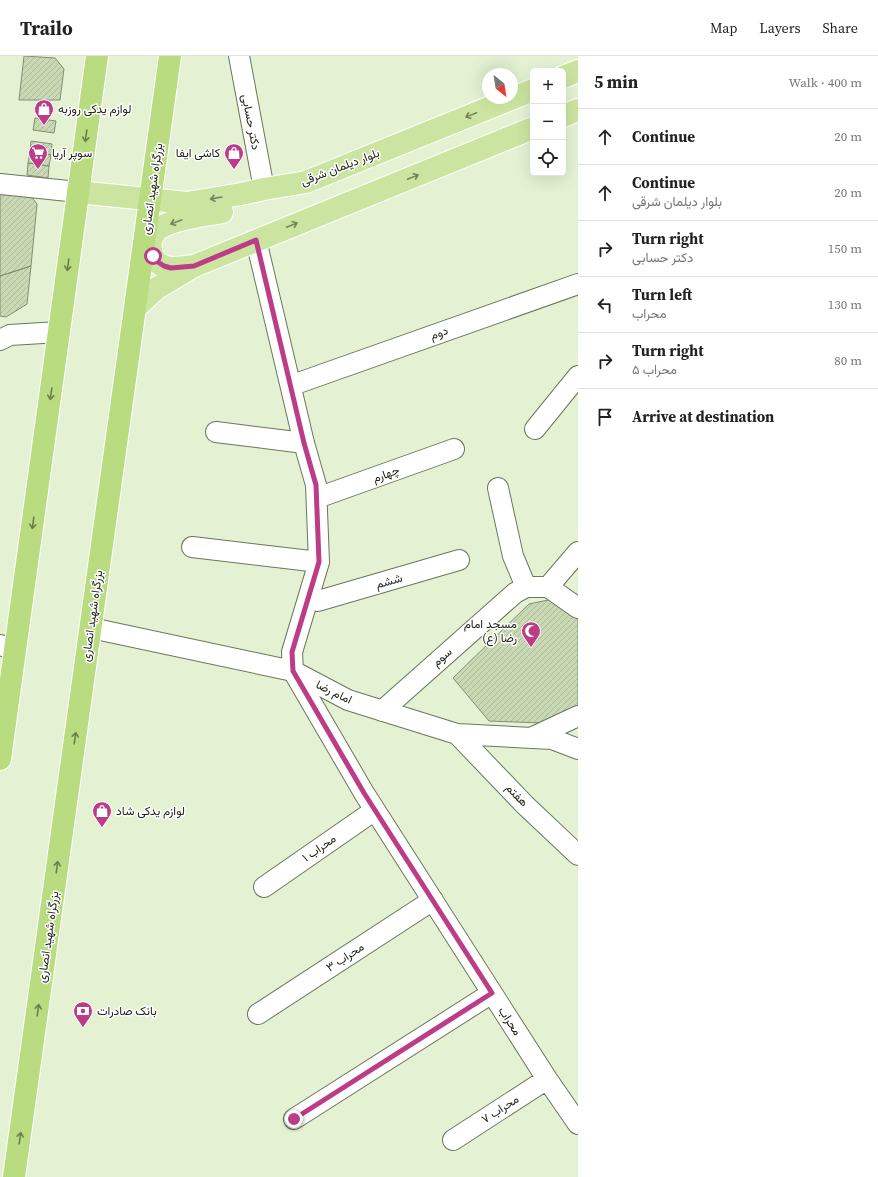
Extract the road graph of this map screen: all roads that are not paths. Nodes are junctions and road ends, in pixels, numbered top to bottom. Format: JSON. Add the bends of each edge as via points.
{"nodes":[{"id":1,"x":97,"y":56,"type":"edge"},
{"id":2,"x":170,"y":56,"type":"edge"},
{"id":3,"x":239,"y":56,"type":"edge"},
{"id":4,"x":578,"y":71,"type":"edge"},
{"id":5,"x":566,"y":76,"type":"edge"},
{"id":6,"x":530,"y":91,"type":"edge"},
{"id":7,"x":578,"y":110,"type":"edge"},
{"id":8,"x":566,"y":115,"type":"edge"},
{"id":9,"x":530,"y":129,"type":"edge"},
{"id":10,"x":306,"y":182,"type":"junction"},
{"id":11,"x":0,"y":184,"type":"edge"},
{"id":12,"x":264,"y":188,"type":"junction"},
{"id":13,"x":78,"y":192,"type":"junction"},
{"id":14,"x":150,"y":199,"type":"junction"},
{"id":15,"x":261,"y":238,"type":"junction"},
{"id":16,"x":194,"y":266,"type":"junction"},
{"id":17,"x":578,"y":284,"type":"edge"},
{"id":18,"x":135,"y":308,"type":"junction"},
{"id":19,"x":59,"y":332,"type":"junction"},
{"id":20,"x":0,"y":340,"type":"edge"},
{"id":21,"x":578,"y":376,"type":"edge"},
{"id":22,"x":301,"y":382,"type":"junction"},
{"id":23,"x":535,"y":429,"type":"dead end"},
{"id":24,"x":216,"y":432,"type":"dead end"},
{"id":25,"x":304,"y":443,"type":"junction"},
{"id":26,"x":454,"y":449,"type":"dead end"},
{"id":27,"x":498,"y":488,"type":"dead end"},
{"id":28,"x":322,"y":496,"type":"junction"},
{"id":29,"x":192,"y":547,"type":"dead end"},
{"id":30,"x":578,"y":552,"type":"edge"},
{"id":31,"x":459,"y":560,"type":"dead end"},
{"id":32,"x":319,"y":562,"type":"junction"},
{"id":33,"x":526,"y":587,"type":"junction"},
{"id":34,"x":548,"y":587,"type":"junction"},
{"id":35,"x":318,"y":601,"type":"junction"},
{"id":36,"x":578,"y":608,"type":"edge"},
{"id":37,"x":91,"y":628,"type":"junction"},
{"id":38,"x":8,"y":648,"type":"edge"},
{"id":39,"x":293,"y":671,"type":"junction"},
{"id":40,"x":382,"y":710,"type":"junction"},
{"id":41,"x":578,"y":716,"type":"edge"},
{"id":42,"x":458,"y":734,"type":"junction"},
{"id":43,"x":530,"y":738,"type":"junction"},
{"id":44,"x":578,"y":749,"type":"edge"},
{"id":45,"x":0,"y":759,"type":"edge"},
{"id":46,"x":375,"y":810,"type":"junction"},
{"id":47,"x":578,"y":855,"type":"edge"},
{"id":48,"x":264,"y":887,"type":"dead end"},
{"id":49,"x":433,"y":900,"type":"junction"},
{"id":50,"x":492,"y":993,"type":"junction"},
{"id":51,"x":258,"y":1014,"type":"dead end"},
{"id":52,"x":547,"y":1079,"type":"junction"},
{"id":53,"x":572,"y":1101,"type":"edge"},
{"id":54,"x":294,"y":1119,"type":"dead end"},
{"id":55,"x":578,"y":1124,"type":"edge"},
{"id":56,"x":454,"y":1140,"type":"dead end"},
{"id":57,"x":14,"y":1177,"type":"edge"}],
"edges":[{"from":1,"to":13,"type":"highway","one_way":true},
{"from":2,"to":14,"type":"highway","name":"بزرگراه شهید انصاری"},
{"from":3,"to":12,"type":"street","name":"دکتر حسابی"},
{"from":4,"to":5,"type":"main road"},
{"from":6,"to":10,"type":"main road","name":"بلوار دیلمان شرقی","one_way":true},
{"from":7,"to":8,"type":"main road"},
{"from":15,"to":9,"type":"main road","one_way":true},
{"from":10,"to":12,"type":"main road","name":"بلوار دیلمان شرقی"},
{"from":10,"to":16,"type":"main road","one_way":true,"via":[[259,202],[160,228],[152,238],[151,250],[158,262],[171,268]]},
{"from":11,"to":13,"type":"street"},
{"from":12,"to":14,"type":"main road","name":"بلوار دیلمان شرقی","one_way":true,"via":[[187,203]]},
{"from":13,"to":14,"type":"main road","name":"بلوار دیلمان شرقی"},
{"from":13,"to":19,"type":"highway","one_way":true},
{"from":14,"to":18,"type":"highway","name":"بزرگراه شهید انصاری"},
{"from":15,"to":16,"type":"main road"},
{"from":15,"to":22,"type":"street"},
{"from":15,"to":25,"type":"street"},
{"from":16,"to":18,"type":"main road","via":[[157,288]]},
{"from":17,"to":22,"type":"street","name":"دوم"},
{"from":18,"to":37,"type":"highway","name":"بزرگراه شهید انصاری"},
{"from":19,"to":20,"type":"street","via":[[10,335]]},
{"from":19,"to":38,"type":"highway","one_way":true},
{"from":21,"to":23,"type":"street"},
{"from":22,"to":28,"type":"street","via":[[325,482]]},
{"from":24,"to":25,"type":"street"},
{"from":25,"to":28,"type":"street","via":[[316,485]]},
{"from":26,"to":28,"type":"street","name":"چهارم"},
{"from":27,"to":33,"type":"street","via":[[513,556]]},
{"from":28,"to":32,"type":"street"},
{"from":28,"to":35,"type":"street","via":[[329,563]]},
{"from":29,"to":32,"type":"street"},
{"from":30,"to":34,"type":"street"},
{"from":31,"to":35,"type":"street","name":"ششم"},
{"from":32,"to":39,"type":"street","via":[[292,652]]},
{"from":33,"to":34,"type":"street"},
{"from":33,"to":40,"type":"street","name":"سوم","via":[[515,593]]},
{"from":34,"to":36,"type":"street"},
{"from":35,"to":39,"type":"street","via":[[303,657]]},
{"from":37,"to":39,"type":"street","name":"امام رضا"},
{"from":57,"to":37,"type":"highway","name":"بزرگراه شهید انصاری","one_way":true},
{"from":38,"to":45,"type":"highway"},
{"from":39,"to":40,"type":"street","name":"امام رضا","via":[[348,700]]},
{"from":39,"to":46,"type":"street","name":"محراب"},
{"from":40,"to":42,"type":"street","name":"امام رضا"},
{"from":41,"to":43,"type":"street"},
{"from":42,"to":43,"type":"street","name":"امام رضا"},
{"from":42,"to":47,"type":"street","name":"هفتم","via":[[525,805]]},
{"from":43,"to":44,"type":"street","name":"امام رضا","via":[[552,739]]},
{"from":46,"to":48,"type":"street","name":"محراب ۱"},
{"from":46,"to":49,"type":"street","name":"محراب"},
{"from":49,"to":50,"type":"street","name":"محراب"},
{"from":49,"to":51,"type":"street","name":"محراب ۳"},
{"from":50,"to":52,"type":"street","name":"محراب"},
{"from":50,"to":54,"type":"street"},
{"from":52,"to":53,"type":"street","name":"محراب"},
{"from":52,"to":56,"type":"street","name":"محراب ۷"},
{"from":53,"to":55,"type":"street","name":"محراب"}]}
